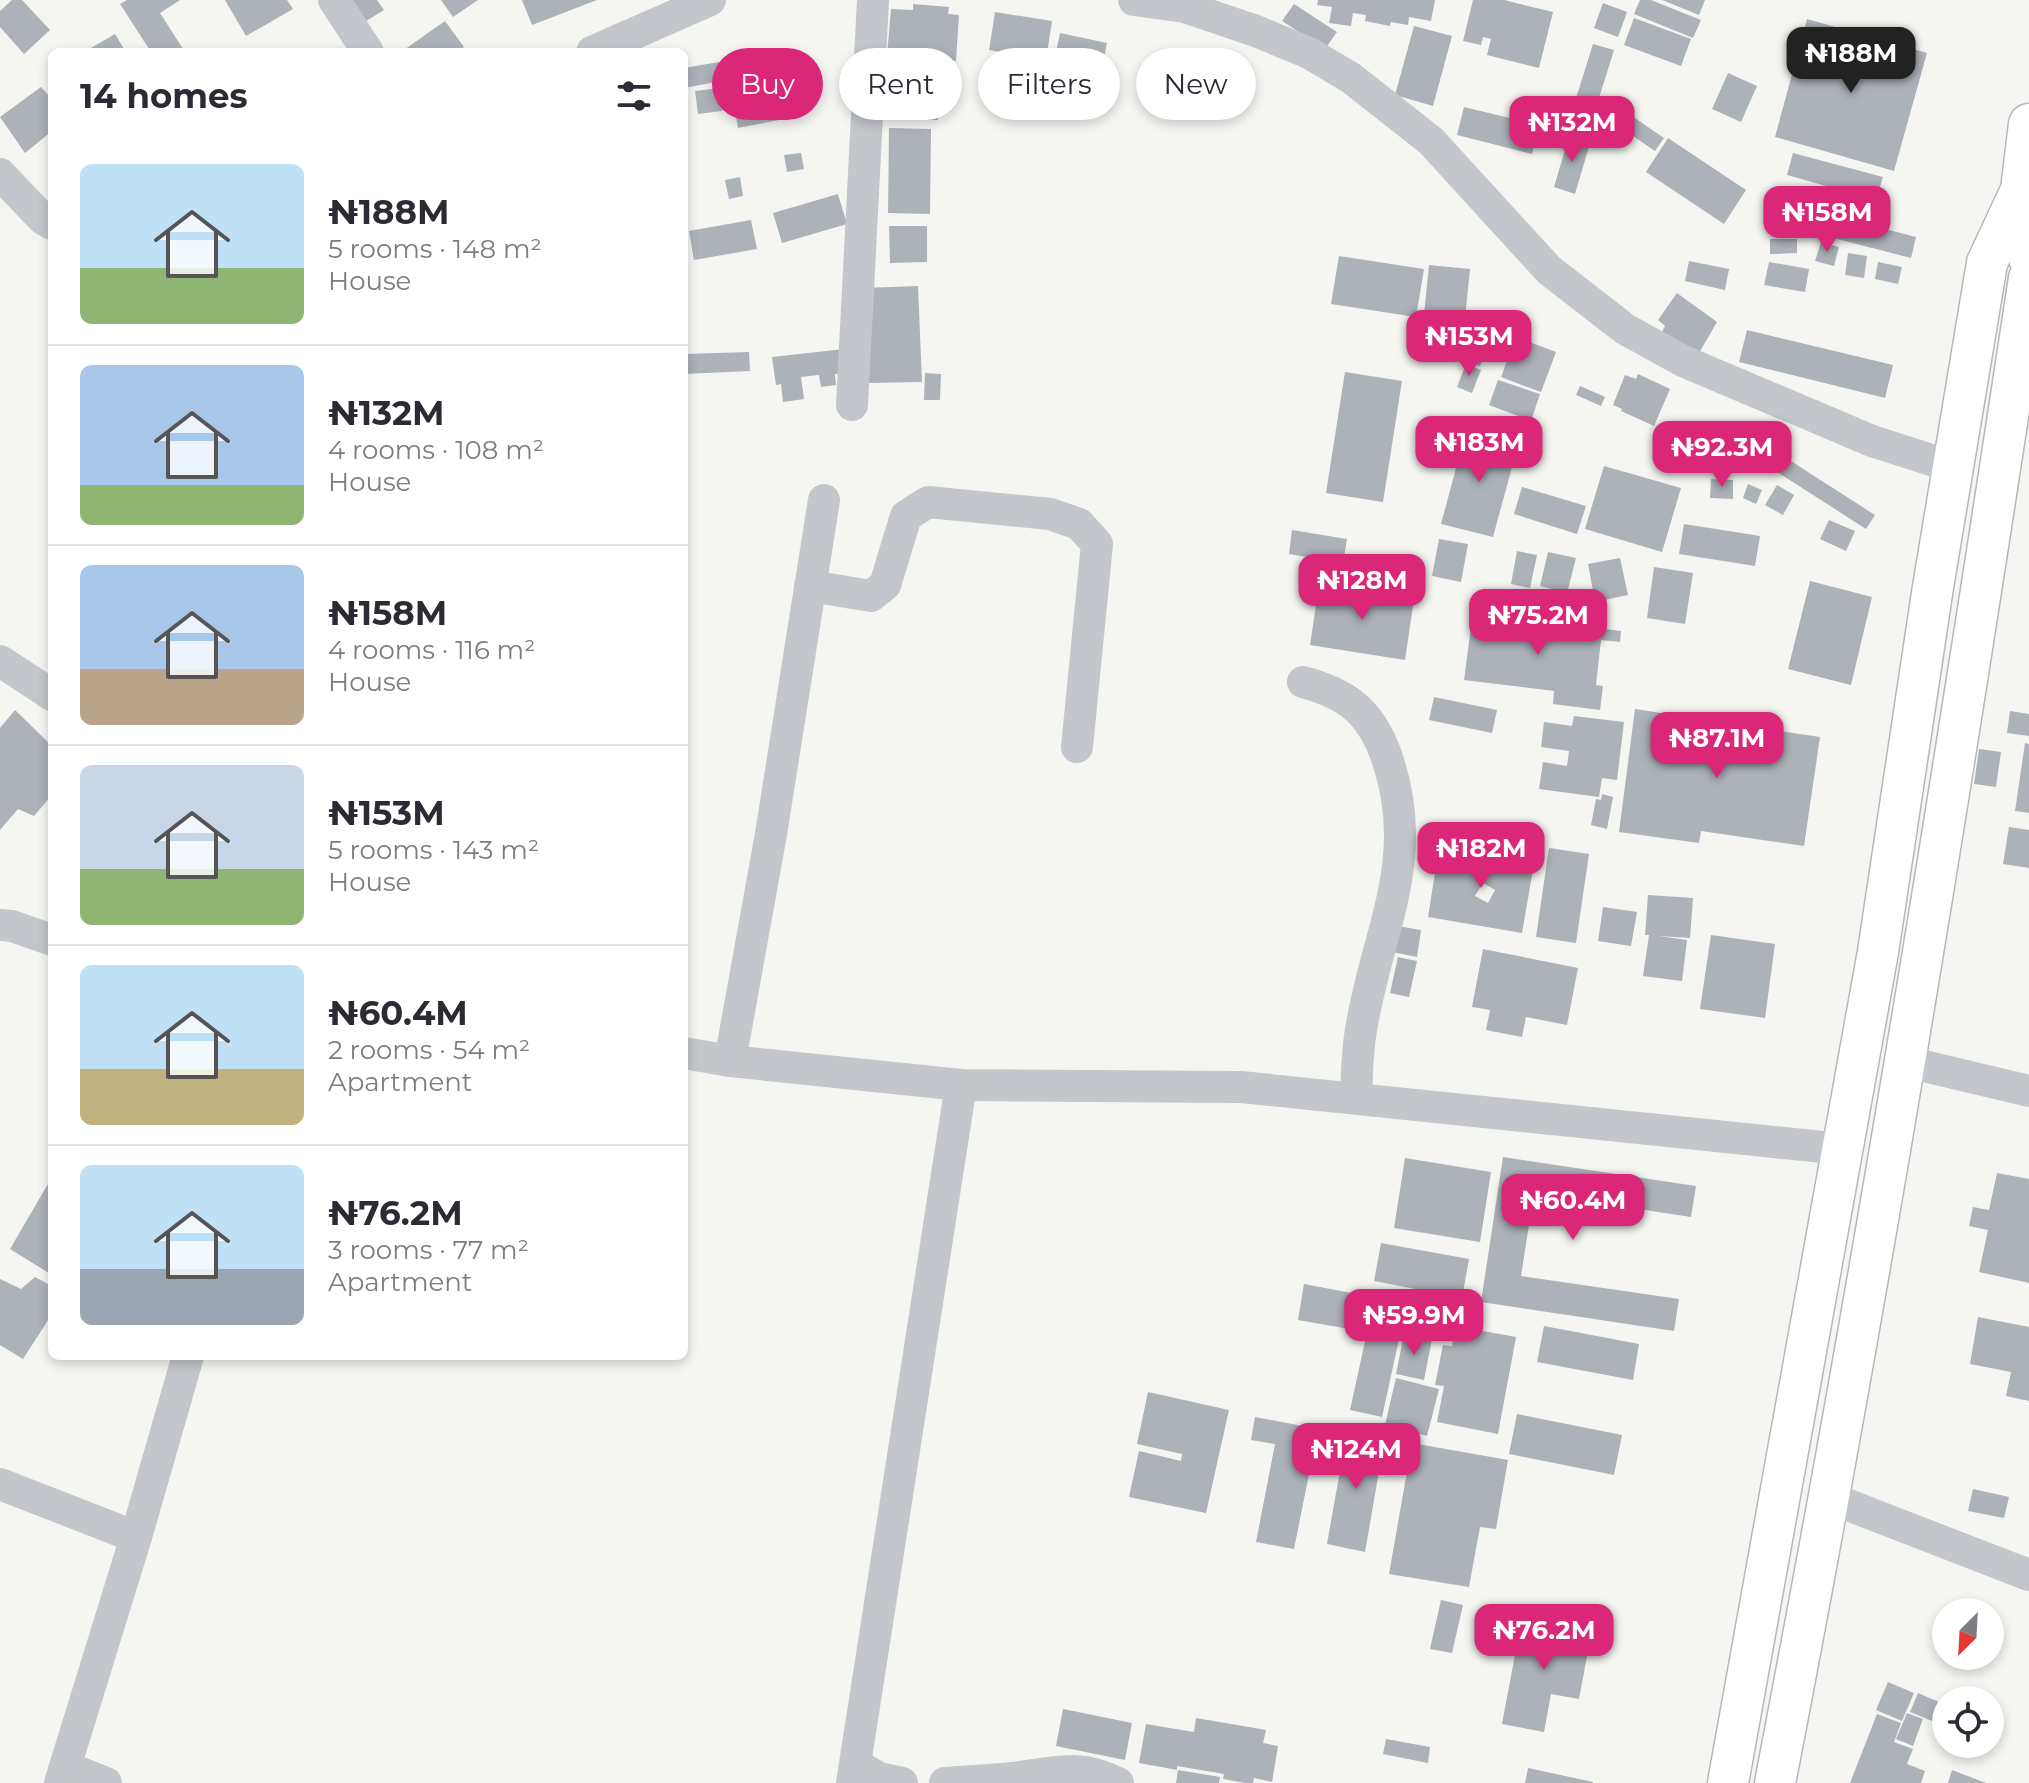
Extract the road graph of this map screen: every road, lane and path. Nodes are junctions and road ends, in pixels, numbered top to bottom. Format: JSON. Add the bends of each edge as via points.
{"nodes":[{"id":1,"x":334,"y":0,"type":"edge"},
{"id":2,"x":710,"y":0,"type":"edge"},
{"id":3,"x":873,"y":0,"type":"edge"},
{"id":4,"x":1134,"y":0,"type":"edge"},
{"id":5,"x":365,"y":48,"type":"edge"},
{"id":6,"x":601,"y":48,"type":"edge"},
{"id":7,"x":2029,"y":124,"type":"edge"},
{"id":8,"x":0,"y":174,"type":"edge"},
{"id":9,"x":2021,"y":190,"type":"junction"},
{"id":10,"x":48,"y":222,"type":"edge"},
{"id":11,"x":2029,"y":258,"type":"edge"},
{"id":12,"x":1987,"y":263,"type":"junction"},
{"id":13,"x":2029,"y":269,"type":"edge"},
{"id":14,"x":2027,"y":302,"type":"edge"},
{"id":15,"x":1979,"y":306,"type":"junction"},
{"id":16,"x":852,"y":405,"type":"dead end"},
{"id":17,"x":1953,"y":467,"type":"junction"},
{"id":18,"x":824,"y":500,"type":"dead end"},
{"id":19,"x":810,"y":586,"type":"junction"},
{"id":20,"x":0,"y":661,"type":"edge"},
{"id":21,"x":1303,"y":682,"type":"dead end"},
{"id":22,"x":48,"y":692,"type":"edge"},
{"id":23,"x":1077,"y":747,"type":"dead end"},
{"id":24,"x":1894,"y":844,"type":"junction"},
{"id":25,"x":1939,"y":852,"type":"junction"},
{"id":26,"x":0,"y":925,"type":"edge"},
{"id":27,"x":48,"y":939,"type":"edge"},
{"id":28,"x":688,"y":1054,"type":"edge"},
{"id":29,"x":730,"y":1061,"type":"junction"},
{"id":30,"x":1907,"y":1062,"type":"junction"},
{"id":31,"x":961,"y":1085,"type":"junction"},
{"id":32,"x":2029,"y":1091,"type":"edge"},
{"id":33,"x":1356,"y":1097,"type":"junction"},
{"id":34,"x":1840,"y":1164,"type":"junction"},
{"id":35,"x":1885,"y":1185,"type":"junction"},
{"id":36,"x":187,"y":1360,"type":"edge"},
{"id":37,"x":0,"y":1484,"type":"edge"},
{"id":38,"x":1830,"y":1498,"type":"junction"},
{"id":39,"x":136,"y":1537,"type":"junction"},
{"id":40,"x":2029,"y":1575,"type":"edge"},
{"id":41,"x":854,"y":1774,"type":"edge"},
{"id":42,"x":63,"y":1775,"type":"edge"},
{"id":43,"x":106,"y":1783,"type":"edge"},
{"id":44,"x":902,"y":1783,"type":"edge"},
{"id":45,"x":945,"y":1783,"type":"edge"},
{"id":46,"x":1118,"y":1783,"type":"edge"},
{"id":47,"x":1728,"y":1783,"type":"edge"},
{"id":48,"x":1775,"y":1783,"type":"edge"}],
"edges":[{"from":1,"to":5,"type":"street"},
{"from":2,"to":6,"type":"street"},
{"from":3,"to":16,"type":"street"},
{"from":4,"to":17,"type":"street","via":[[1185,7],[1256,31],[1351,78],[1431,141],[1549,270],[1625,329],[1683,361],[1858,436]]},
{"from":7,"to":9,"type":"main road"},
{"from":8,"to":10,"type":"street"},
{"from":9,"to":11,"type":"main road"},
{"from":9,"to":12,"type":"main road"},
{"from":12,"to":13,"type":"street"},
{"from":12,"to":15,"type":"main road"},
{"from":14,"to":15,"type":"street"},
{"from":14,"to":25,"type":"main road"},
{"from":15,"to":17,"type":"main road"},
{"from":17,"to":24,"type":"main road"},
{"from":18,"to":19,"type":"street"},
{"from":19,"to":23,"type":"street","via":[[871,596],[885,585],[906,516],[928,502],[1050,514],[1079,524],[1097,544]]},
{"from":19,"to":29,"type":"street"},
{"from":20,"to":22,"type":"street"},
{"from":21,"to":33,"type":"street","via":[[1351,702],[1373,725],[1390,765],[1399,811],[1402,848],[1361,1030]]},
{"from":24,"to":25,"type":"main road"},
{"from":24,"to":34,"type":"main road"},
{"from":25,"to":30,"type":"main road"},
{"from":26,"to":27,"type":"street"},
{"from":28,"to":29,"type":"street"},
{"from":29,"to":31,"type":"street"},
{"from":30,"to":32,"type":"street"},
{"from":30,"to":35,"type":"main road"},
{"from":31,"to":33,"type":"street","via":[[1241,1087]]},
{"from":31,"to":41,"type":"street"},
{"from":33,"to":34,"type":"street"},
{"from":34,"to":35,"type":"main road"},
{"from":34,"to":47,"type":"main road"},
{"from":35,"to":38,"type":"main road"},
{"from":36,"to":39,"type":"street"},
{"from":37,"to":39,"type":"street"},
{"from":38,"to":40,"type":"street"},
{"from":38,"to":48,"type":"main road"},
{"from":39,"to":42,"type":"street"},
{"from":41,"to":44,"type":"street"},
{"from":42,"to":43,"type":"street"},
{"from":45,"to":46,"type":"street","via":[[1069,1769]]}]}
